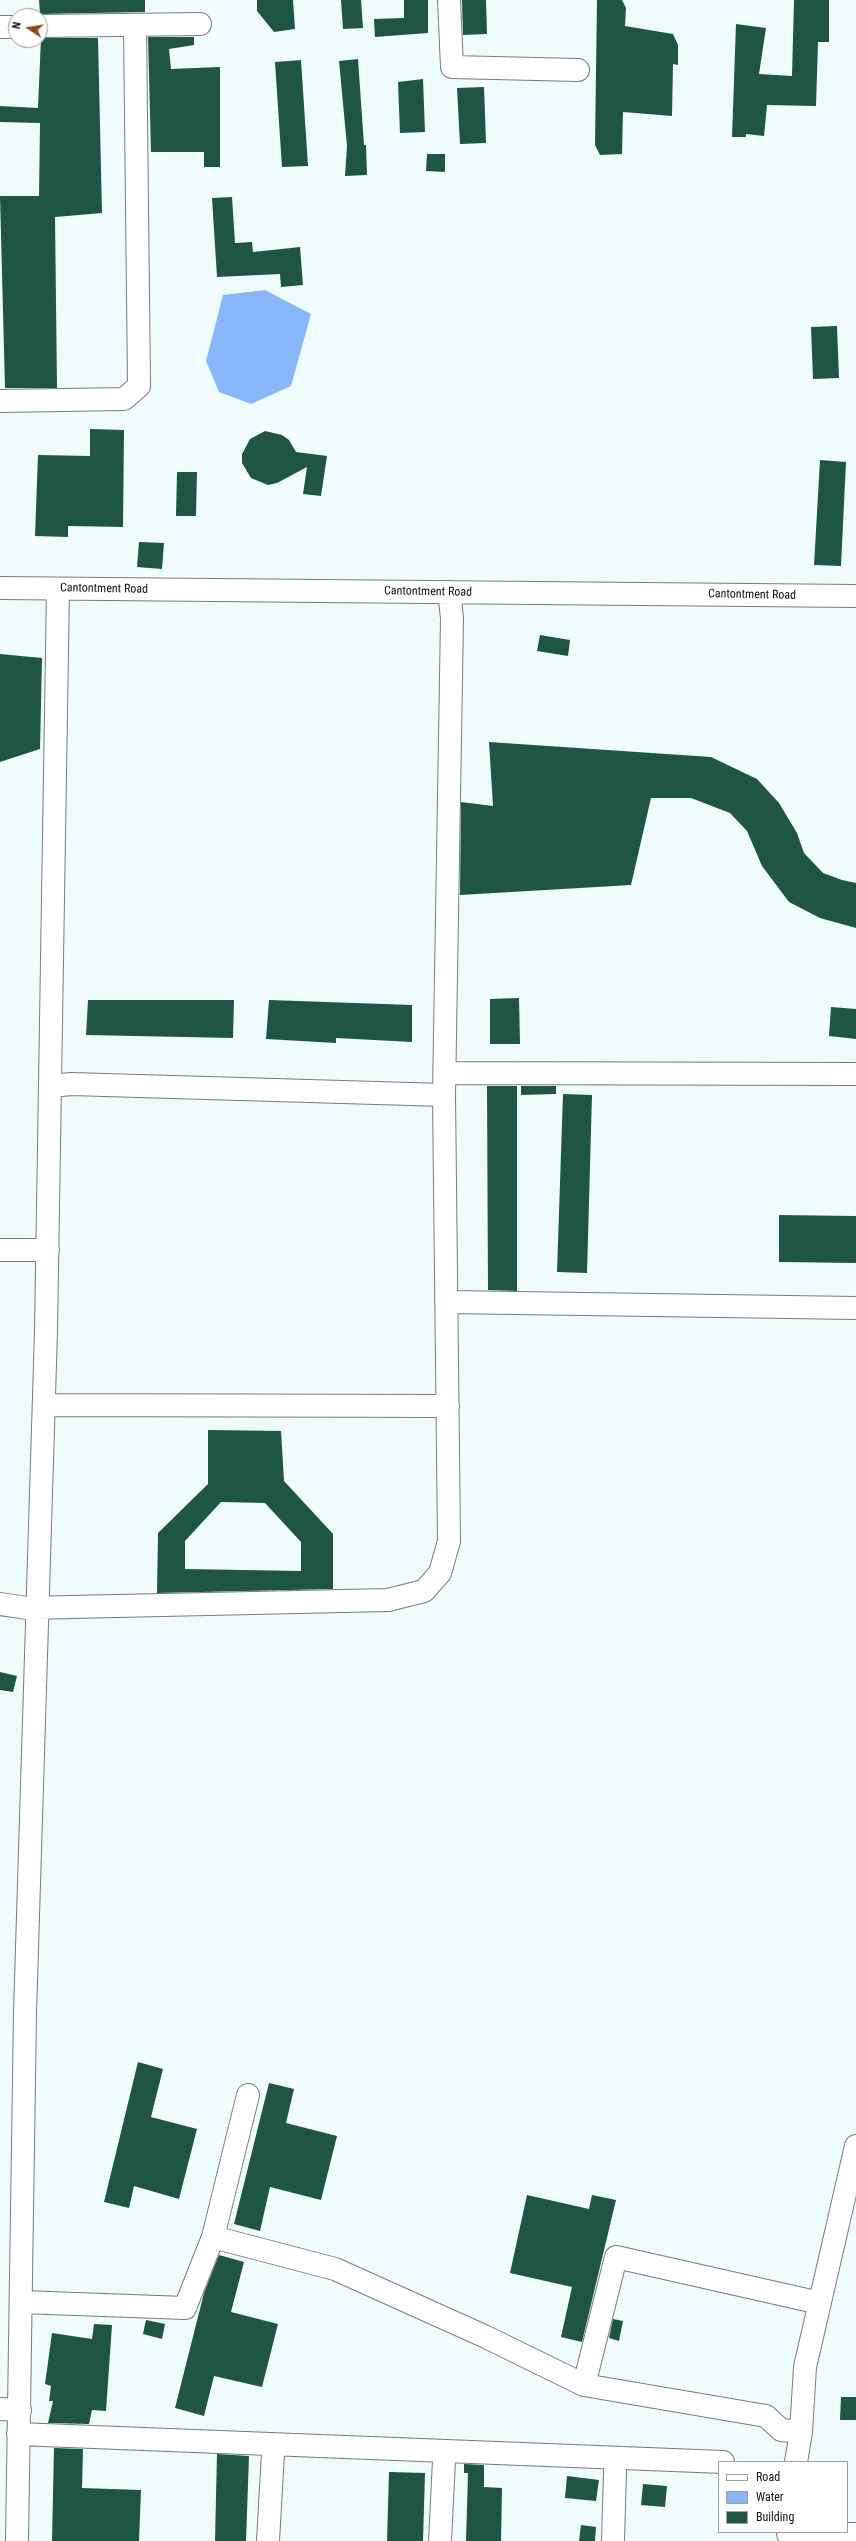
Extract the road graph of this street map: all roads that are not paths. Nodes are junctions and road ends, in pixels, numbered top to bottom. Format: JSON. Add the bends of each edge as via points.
{"nodes":[{"id":1,"x":449,"y":0,"type":"edge"},
{"id":2,"x":200,"y":24,"type":"dead end"},
{"id":3,"x":136,"y":25,"type":"junction"},
{"id":4,"x":48,"y":26,"type":"edge"},
{"id":5,"x":578,"y":70,"type":"dead end"},
{"id":6,"x":0,"y":401,"type":"edge"},
{"id":7,"x":0,"y":588,"type":"edge"},
{"id":8,"x":58,"y":589,"type":"junction"},
{"id":9,"x":449,"y":592,"type":"junction"},
{"id":10,"x":856,"y":596,"type":"edge"},
{"id":11,"x":445,"y":1072,"type":"junction"},
{"id":12,"x":856,"y":1074,"type":"edge"},
{"id":13,"x":51,"y":1086,"type":"junction"},
{"id":14,"x":444,"y":1095,"type":"junction"},
{"id":15,"x":0,"y":1250,"type":"edge"},
{"id":16,"x":48,"y":1250,"type":"junction"},
{"id":17,"x":448,"y":1302,"type":"junction"},
{"id":18,"x":856,"y":1308,"type":"edge"},
{"id":19,"x":44,"y":1405,"type":"junction"},
{"id":20,"x":448,"y":1406,"type":"junction"},
{"id":21,"x":0,"y":1604,"type":"edge"},
{"id":22,"x":38,"y":1607,"type":"junction"},
{"id":23,"x":248,"y":2095,"type":"dead end"},
{"id":24,"x":856,"y":2146,"type":"edge"},
{"id":25,"x":213,"y":2237,"type":"junction"},
{"id":26,"x":21,"y":2302,"type":"junction"},
{"id":27,"x":820,"y":2303,"type":"junction"},
{"id":28,"x":584,"y":2385,"type":"junction"},
{"id":29,"x":10,"y":2410,"type":"edge"},
{"id":30,"x":801,"y":2432,"type":"junction"},
{"id":31,"x":18,"y":2434,"type":"junction"},
{"id":32,"x":273,"y":2453,"type":"dead end"},
{"id":33,"x":444,"y":2460,"type":"dead end"},
{"id":34,"x":796,"y":2461,"type":"edge"},
{"id":35,"x":718,"y":2462,"type":"edge"},
{"id":36,"x":615,"y":2471,"type":"dead end"},
{"id":37,"x":856,"y":2534,"type":"edge"},
{"id":38,"x":788,"y":2536,"type":"edge"},
{"id":39,"x":17,"y":2541,"type":"edge"},
{"id":40,"x":268,"y":2541,"type":"edge"},
{"id":41,"x":440,"y":2541,"type":"edge"},
{"id":42,"x":613,"y":2541,"type":"edge"}],
"edges":[{"from":1,"to":5,"type":"street","via":[[452,67]]},
{"from":2,"to":3,"type":"street"},
{"from":3,"to":4,"type":"street"},
{"from":3,"to":6,"type":"street","via":[[139,386],[124,399]]},
{"from":7,"to":8,"type":"street","name":"Cantontment Road"},
{"from":8,"to":9,"type":"street","name":"Cantontment Road"},
{"from":8,"to":13,"type":"street"},
{"from":9,"to":10,"type":"street","name":"Cantontment Road"},
{"from":9,"to":11,"type":"street","via":[[452,618]]},
{"from":11,"to":12,"type":"street"},
{"from":11,"to":14,"type":"street"},
{"from":13,"to":14,"type":"street","via":[[71,1084]]},
{"from":13,"to":16,"type":"street"},
{"from":14,"to":17,"type":"street"},
{"from":15,"to":16,"type":"street"},
{"from":16,"to":19,"type":"street"},
{"from":17,"to":18,"type":"street"},
{"from":17,"to":20,"type":"street"},
{"from":19,"to":20,"type":"street"},
{"from":19,"to":22,"type":"street"},
{"from":20,"to":22,"type":"street","via":[[449,1541],[440,1572],[424,1591],[388,1600]]},
{"from":21,"to":22,"type":"street"},
{"from":22,"to":26,"type":"street","via":[[25,2013]]},
{"from":23,"to":25,"type":"street"},
{"from":24,"to":27,"type":"street"},
{"from":25,"to":26,"type":"street","via":[[185,2308]]},
{"from":25,"to":28,"type":"street","via":[[335,2269],[484,2336]]},
{"from":26,"to":29,"type":"street"},
{"from":27,"to":28,"type":"street","via":[[616,2257]]},
{"from":27,"to":30,"type":"street","via":[[805,2367]]},
{"from":28,"to":30,"type":"street","via":[[766,2416],[780,2430]]},
{"from":29,"to":31,"type":"street"},
{"from":30,"to":34,"type":"street"},
{"from":31,"to":35,"type":"street"},
{"from":31,"to":39,"type":"street"},
{"from":32,"to":40,"type":"street"},
{"from":33,"to":41,"type":"street"},
{"from":36,"to":42,"type":"street"},
{"from":37,"to":38,"type":"street"}]}
